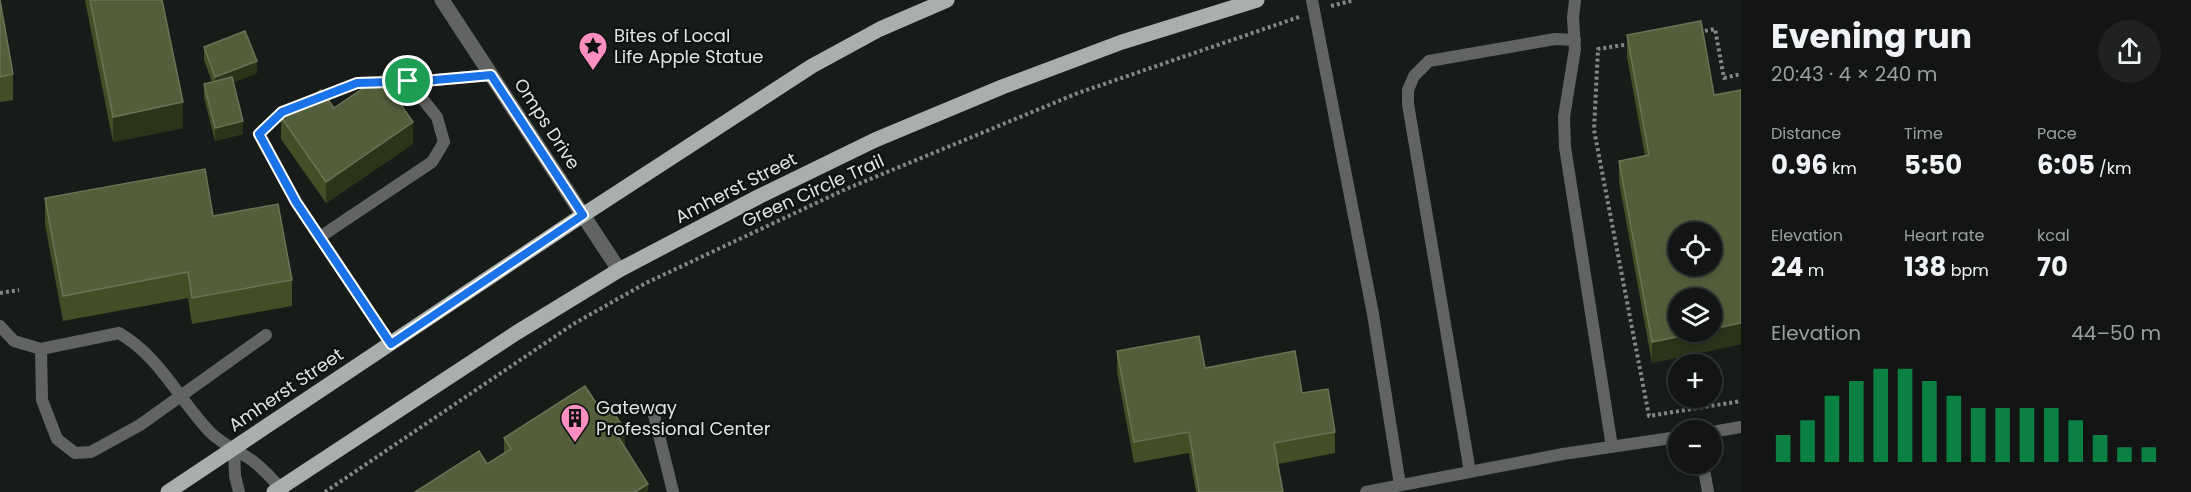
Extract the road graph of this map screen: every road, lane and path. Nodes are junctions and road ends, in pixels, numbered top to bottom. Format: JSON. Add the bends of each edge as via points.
{"nodes":[{"id":1,"x":442,"y":0,"type":"edge"},
{"id":2,"x":946,"y":0,"type":"edge"},
{"id":3,"x":1257,"y":0,"type":"edge"},
{"id":4,"x":1354,"y":0,"type":"edge"},
{"id":5,"x":1575,"y":0,"type":"edge"},
{"id":6,"x":1312,"y":6,"type":"edge"},
{"id":7,"x":1693,"y":33,"type":"edge"},
{"id":8,"x":1575,"y":40,"type":"junction"},
{"id":9,"x":1638,"y":42,"type":"edge"},
{"id":10,"x":1741,"y":74,"type":"edge"},
{"id":11,"x":491,"y":75,"type":"junction"},
{"id":12,"x":408,"y":81,"type":"junction"},
{"id":13,"x":583,"y":215,"type":"junction"},
{"id":14,"x":320,"y":237,"type":"junction"},
{"id":15,"x":619,"y":270,"type":"junction"},
{"id":16,"x":19,"y":290,"type":"dead end"},
{"id":17,"x":0,"y":293,"type":"edge"},
{"id":18,"x":0,"y":326,"type":"edge"},
{"id":19,"x":266,"y":335,"type":"dead end"},
{"id":20,"x":391,"y":344,"type":"junction"},
{"id":21,"x":41,"y":349,"type":"junction"},
{"id":22,"x":181,"y":394,"type":"junction"},
{"id":23,"x":1741,"y":401,"type":"edge"},
{"id":24,"x":654,"y":415,"type":"dead end"},
{"id":25,"x":1741,"y":427,"type":"edge"},
{"id":26,"x":1722,"y":430,"type":"edge"},
{"id":27,"x":1668,"y":439,"type":"edge"},
{"id":28,"x":1612,"y":447,"type":"junction"},
{"id":29,"x":234,"y":449,"type":"junction"},
{"id":30,"x":1470,"y":472,"type":"junction"},
{"id":31,"x":1705,"y":474,"type":"edge"},
{"id":32,"x":1400,"y":485,"type":"junction"},
{"id":33,"x":279,"y":491,"type":"edge"},
{"id":34,"x":168,"y":492,"type":"edge"},
{"id":35,"x":239,"y":492,"type":"edge"},
{"id":36,"x":325,"y":492,"type":"edge"},
{"id":37,"x":673,"y":492,"type":"edge"},
{"id":38,"x":1368,"y":492,"type":"edge"},
{"id":39,"x":1708,"y":492,"type":"edge"}],
"edges":[{"from":1,"to":11,"type":"street","name":"Omps Drive"},
{"from":2,"to":13,"type":"main road","name":"Amherst Street","via":[[880,29],[812,66]]},
{"from":3,"to":15,"type":"main road","name":"Amherst Street","via":[[1122,42],[875,140]]},
{"from":4,"to":6,"type":"path","name":"Green Circle Trail"},
{"from":5,"to":8,"type":"lane"},
{"from":6,"to":32,"type":"lane","via":[[1373,315]]},
{"from":6,"to":36,"type":"path","name":"Green Circle Trail","via":[[1068,98],[846,189],[646,284],[575,323]]},
{"from":7,"to":10,"type":"path","via":[[1715,29],[1724,78]]},
{"from":8,"to":28,"type":"lane","via":[[1564,117],[1565,147]]},
{"from":8,"to":30,"type":"lane","via":[[1548,40],[1430,61],[1414,76],[1408,90]]},
{"from":9,"to":23,"type":"path","via":[[1598,49],[1594,130],[1649,417]]},
{"from":11,"to":12,"type":"lane"},
{"from":11,"to":13,"type":"street","name":"Omps Drive"},
{"from":12,"to":14,"type":"lane","via":[[437,117],[444,142],[432,162]]},
{"from":12,"to":14,"type":"lane","via":[[357,83],[282,112],[259,134]]},
{"from":13,"to":15,"type":"street","name":"Omps Drive"},
{"from":13,"to":20,"type":"main road","name":"Amherst Street"},
{"from":14,"to":20,"type":"lane"},
{"from":15,"to":33,"type":"main road","name":"Amherst Street","via":[[516,333]]},
{"from":16,"to":17,"type":"path"},
{"from":18,"to":21,"type":"lane","via":[[14,341]]},
{"from":19,"to":22,"type":"lane"},
{"from":20,"to":29,"type":"main road","name":"Amherst Street"},
{"from":21,"to":22,"type":"lane","via":[[119,333],[135,342]]},
{"from":21,"to":22,"type":"lane","via":[[42,400],[57,439],[75,453],[91,452],[140,425]]},
{"from":22,"to":29,"type":"lane","via":[[209,430]]},
{"from":24,"to":37,"type":"lane"},
{"from":25,"to":26,"type":"lane"},
{"from":27,"to":28,"type":"lane"},
{"from":28,"to":30,"type":"lane"},
{"from":29,"to":33,"type":"lane","via":[[266,472]]},
{"from":29,"to":34,"type":"main road","name":"Amherst Street"},
{"from":29,"to":35,"type":"lane"},
{"from":30,"to":32,"type":"lane"},
{"from":31,"to":39,"type":"lane"},
{"from":32,"to":38,"type":"lane"}]}
